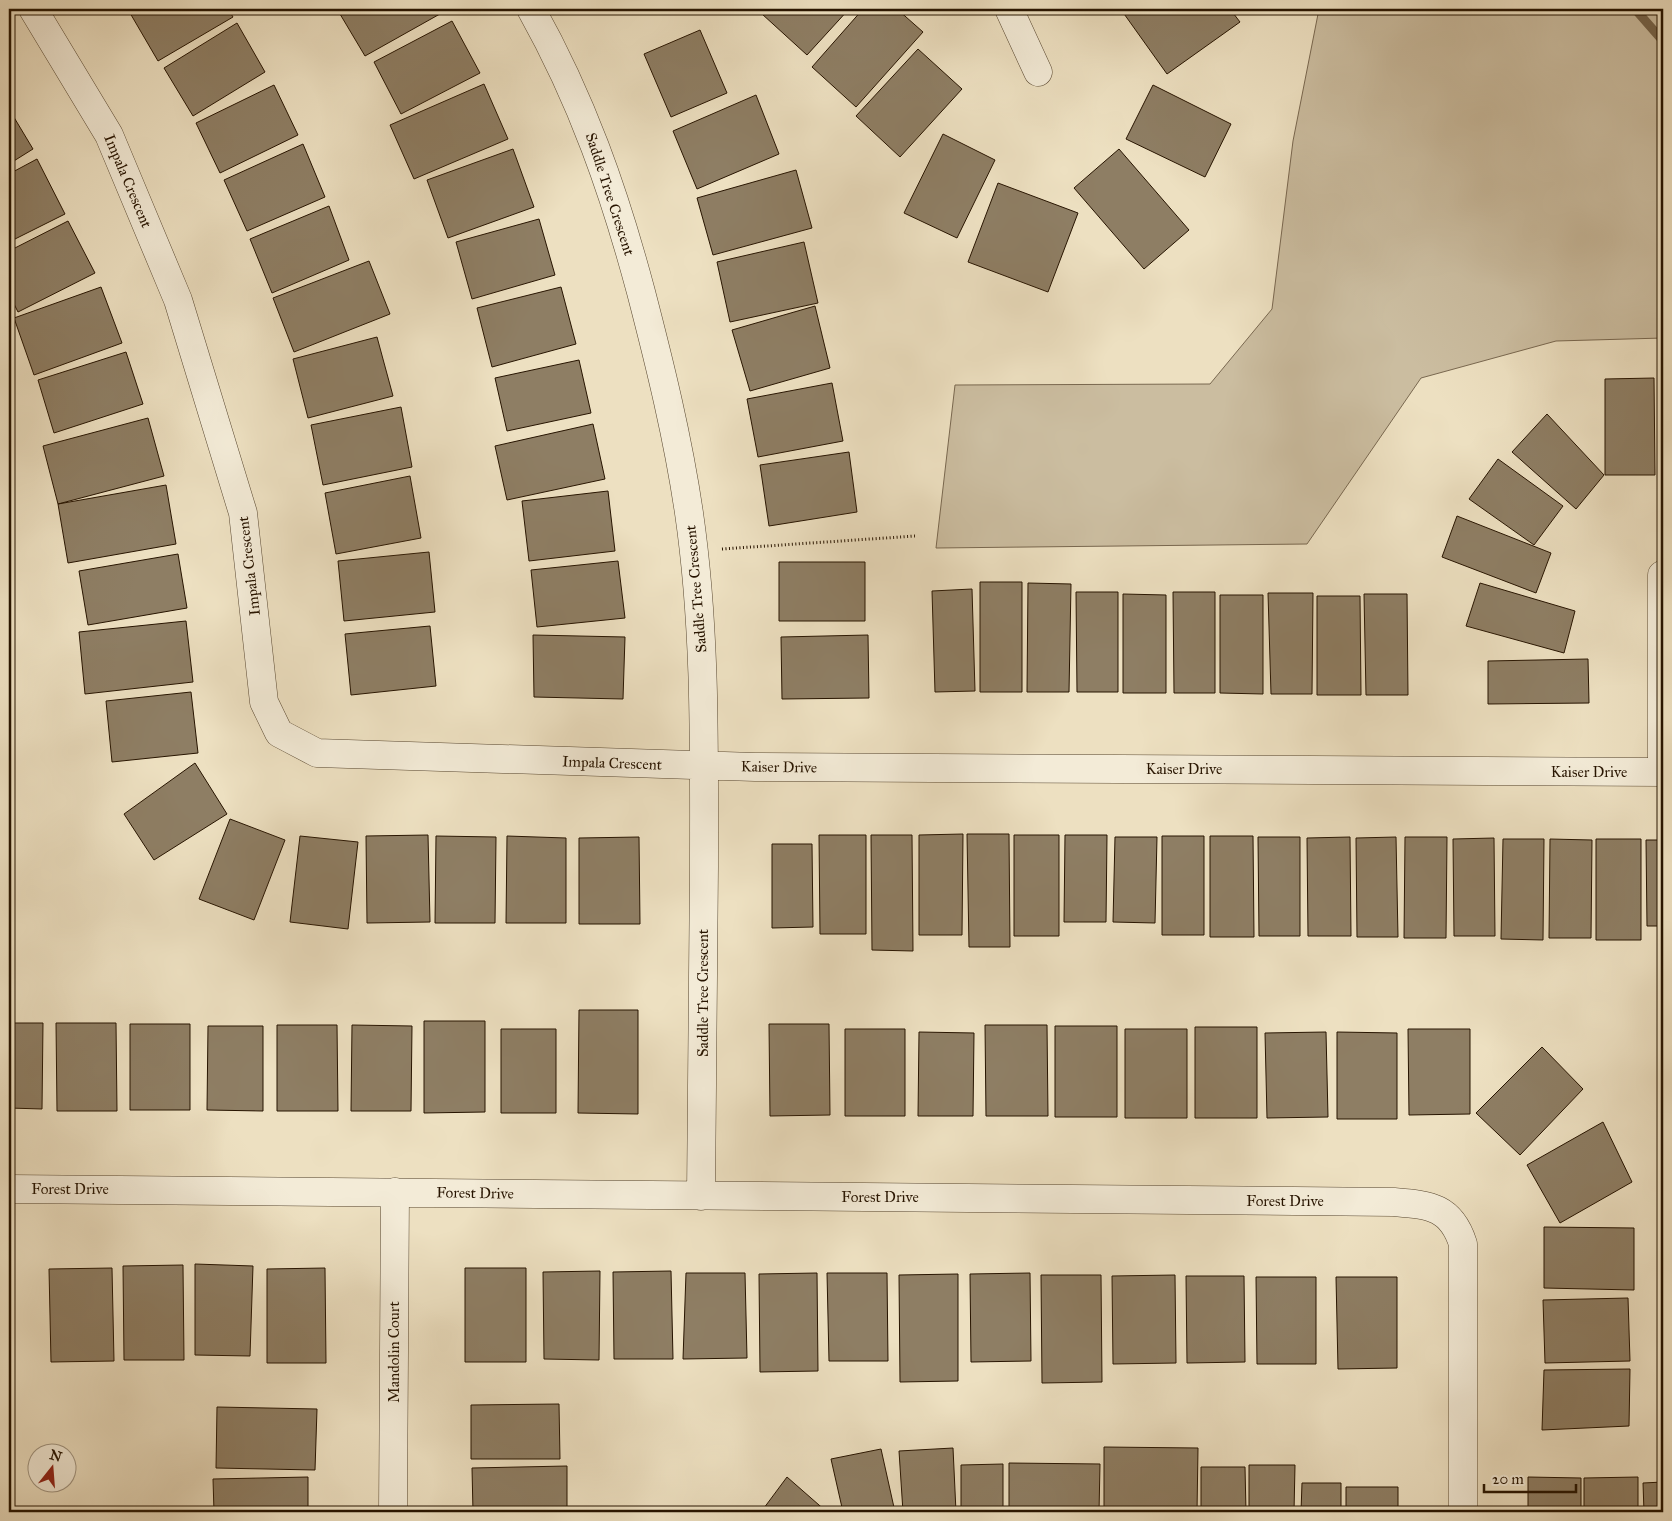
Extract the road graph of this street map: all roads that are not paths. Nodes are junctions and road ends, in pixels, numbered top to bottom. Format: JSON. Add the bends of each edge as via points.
{"nodes":[{"id":1,"x":32,"y":9,"type":"edge"},
{"id":2,"x":531,"y":9,"type":"edge"},
{"id":3,"x":1009,"y":9,"type":"edge"},
{"id":4,"x":1038,"y":72,"type":"dead end"},
{"id":5,"x":1662,"y":575,"type":"edge"},
{"id":6,"x":704,"y":766,"type":"junction"},
{"id":7,"x":1662,"y":772,"type":"edge"},
{"id":8,"x":9,"y":1189,"type":"edge"},
{"id":9,"x":395,"y":1192,"type":"junction"},
{"id":10,"x":701,"y":1196,"type":"junction"},
{"id":11,"x":392,"y":1512,"type":"edge"},
{"id":12,"x":1463,"y":1512,"type":"edge"}],
"edges":[{"from":1,"to":6,"type":"street","name":"Impala Crescent","via":[[109,135],[178,300],[244,513],[264,702],[279,733],[317,753]]},
{"from":2,"to":6,"type":"street","name":"Saddle Tree Crescent","via":[[564,69],[594,140],[623,223],[672,417],[694,551],[701,636]]},
{"from":3,"to":4,"type":"street"},
{"from":5,"to":7,"type":"street"},
{"from":6,"to":7,"type":"street","name":"Kaiser Drive"},
{"from":6,"to":10,"type":"street","name":"Saddle Tree Crescent"},
{"from":8,"to":9,"type":"street","name":"Forest Drive"},
{"from":9,"to":10,"type":"street","name":"Forest Drive"},
{"from":9,"to":11,"type":"street","name":"Mandolin Court"},
{"from":10,"to":12,"type":"street","name":"Forest Drive","via":[[1394,1202],[1422,1204],[1445,1212],[1458,1227],[1465,1258]]}]}
